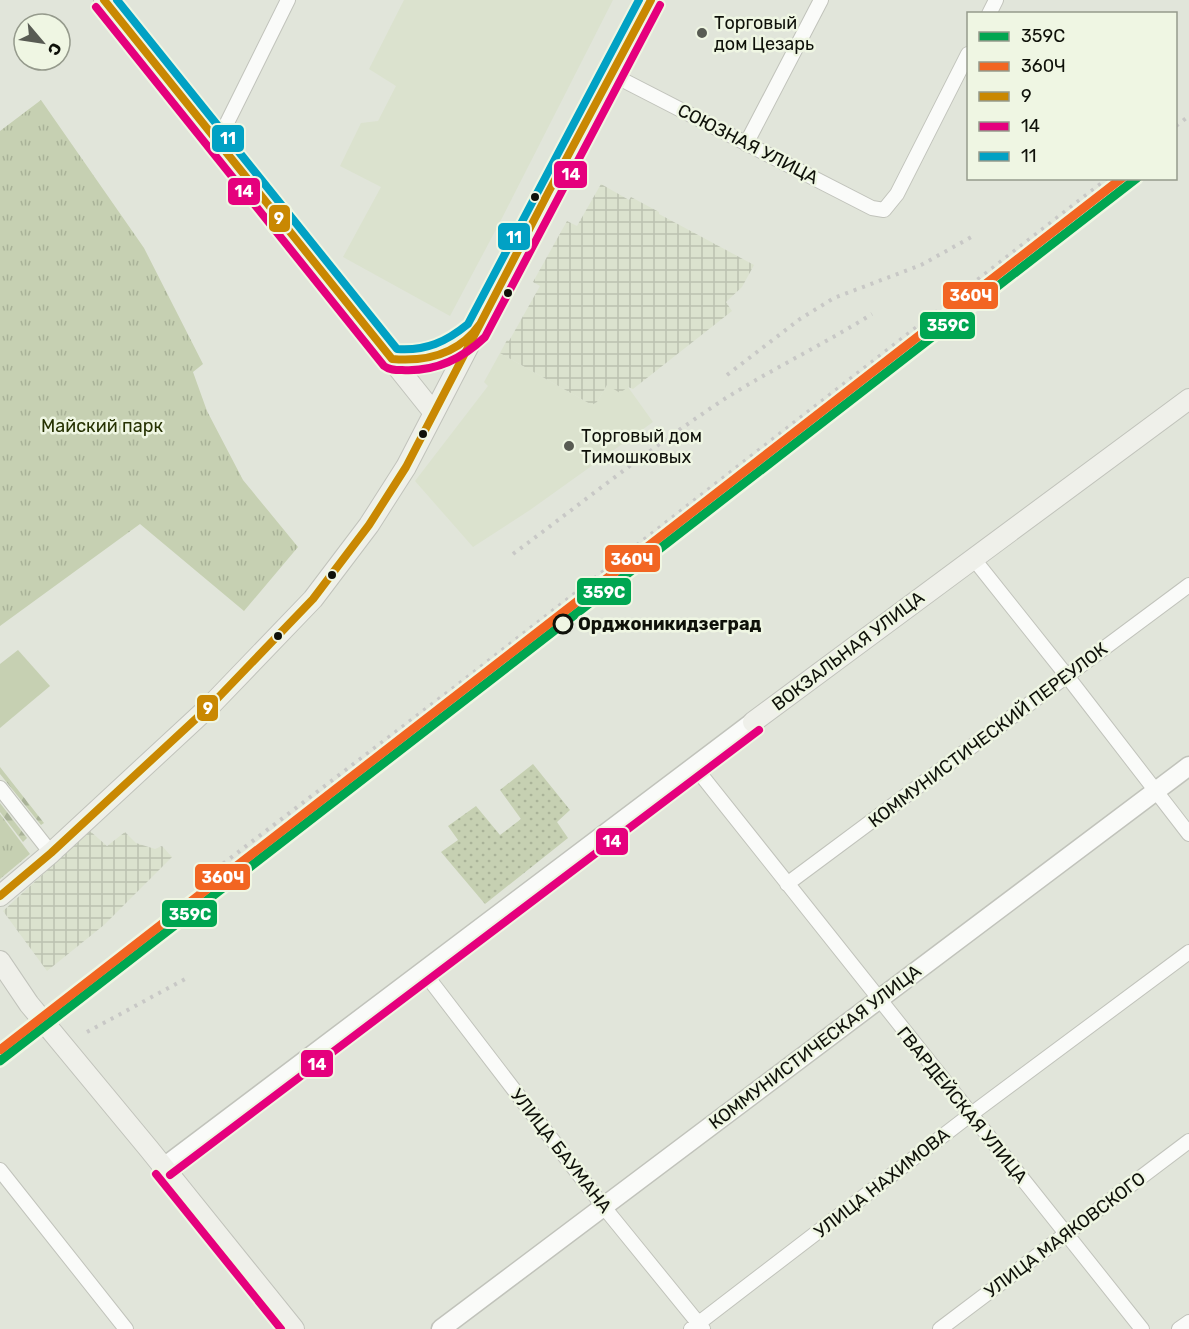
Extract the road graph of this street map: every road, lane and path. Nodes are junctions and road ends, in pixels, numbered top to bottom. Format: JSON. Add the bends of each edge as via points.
{"nodes":[{"id":1,"x":104,"y":0,"type":"edge"},
{"id":2,"x":288,"y":0,"type":"edge"},
{"id":3,"x":651,"y":0,"type":"edge"},
{"id":4,"x":821,"y":0,"type":"edge"},
{"id":5,"x":967,"y":58,"type":"edge"},
{"id":6,"x":613,"y":75,"type":"junction"},
{"id":7,"x":218,"y":143,"type":"junction"},
{"id":8,"x":747,"y":144,"type":"junction"},
{"id":9,"x":476,"y":331,"type":"junction"},
{"id":10,"x":392,"y":359,"type":"junction"},
{"id":11,"x":1189,"y":399,"type":"edge"},
{"id":12,"x":434,"y":413,"type":"junction"},
{"id":13,"x":973,"y":558,"type":"junction"},
{"id":14,"x":1189,"y":585,"type":"edge"},
{"id":15,"x":1067,"y":676,"type":"junction"},
{"id":16,"x":753,"y":722,"type":"joint"},
{"id":17,"x":694,"y":766,"type":"junction"},
{"id":18,"x":1189,"y":766,"type":"edge"},
{"id":19,"x":0,"y":788,"type":"edge"},
{"id":20,"x":1155,"y":792,"type":"junction"},
{"id":21,"x":1189,"y":834,"type":"edge"},
{"id":22,"x":51,"y":853,"type":"junction"},
{"id":23,"x":787,"y":885,"type":"junction"},
{"id":24,"x":0,"y":896,"type":"edge"},
{"id":25,"x":1189,"y":952,"type":"edge"},
{"id":26,"x":0,"y":961,"type":"edge"},
{"id":27,"x":423,"y":971,"type":"junction"},
{"id":28,"x":878,"y":1000,"type":"junction"},
{"id":29,"x":970,"y":1115,"type":"junction"},
{"id":30,"x":1189,"y":1142,"type":"edge"},
{"id":31,"x":164,"y":1167,"type":"junction"},
{"id":32,"x":0,"y":1170,"type":"edge"},
{"id":33,"x":603,"y":1206,"type":"junction"},
{"id":34,"x":1066,"y":1235,"type":"junction"},
{"id":35,"x":1189,"y":1322,"type":"edge"},
{"id":36,"x":698,"y":1327,"type":"edge"},
{"id":37,"x":126,"y":1329,"type":"edge"},
{"id":38,"x":294,"y":1329,"type":"edge"},
{"id":39,"x":441,"y":1329,"type":"edge"},
{"id":40,"x":940,"y":1329,"type":"edge"},
{"id":41,"x":1142,"y":1329,"type":"edge"},
{"id":42,"x":1179,"y":1329,"type":"edge"}],
"edges":[{"from":1,"to":7,"type":"main road"},
{"from":2,"to":7,"type":"street"},
{"from":3,"to":6,"type":"main road"},
{"from":4,"to":8,"type":"street"},
{"from":5,"to":8,"type":"street","name":"СОЮЗНАЯ УЛИЦА","via":[[897,194],[884,210],[872,208]]},
{"from":6,"to":8,"type":"street","name":"СОЮЗНАЯ УЛИЦА"},
{"from":6,"to":9,"type":"main road"},
{"from":7,"to":10,"type":"main road"},
{"from":9,"to":10,"type":"main road","via":[[433,358]]},
{"from":9,"to":12,"type":"main road"},
{"from":10,"to":12,"type":"main road"},
{"from":11,"to":13,"type":"main road","name":"ВОКЗАЛЬНАЯ УЛИЦА"},
{"from":12,"to":22,"type":"main road","via":[[401,476],[313,599],[213,703]]},
{"from":13,"to":15,"type":"street"},
{"from":13,"to":16,"type":"main road","name":"ВОКЗАЛЬНАЯ УЛИЦА"},
{"from":14,"to":15,"type":"street","name":"КОММУНИСТИЧЕСКИЙ ПЕРЕУЛОК"},
{"from":15,"to":20,"type":"street"},
{"from":15,"to":23,"type":"street","name":"КОММУНИСТИЧЕСКИЙ ПЕРЕУЛОК"},
{"from":16,"to":17,"type":"street","name":"ВОКЗАЛЬНАЯ УЛИЦА"},
{"from":17,"to":23,"type":"street","name":"ГВАРДЕЙСКАЯ УЛИЦА"},
{"from":17,"to":27,"type":"street","name":"ВОКЗАЛЬНАЯ УЛИЦА"},
{"from":18,"to":20,"type":"street","name":"КОММУНИСТИЧЕСКАЯ УЛИЦА"},
{"from":19,"to":22,"type":"street"},
{"from":20,"to":21,"type":"street"},
{"from":20,"to":28,"type":"street","name":"КОММУНИСТИЧЕСКАЯ УЛИЦА"},
{"from":22,"to":24,"type":"main road"},
{"from":23,"to":28,"type":"street","name":"ГВАРДЕЙСКАЯ УЛИЦА"},
{"from":25,"to":29,"type":"street","name":"УЛИЦА НАХИМОВА"},
{"from":26,"to":31,"type":"main road","via":[[29,1004]]},
{"from":27,"to":31,"type":"street","name":"ВОКЗАЛЬНАЯ УЛИЦА"},
{"from":27,"to":33,"type":"street","name":"УЛИЦА БАУМАНА"},
{"from":28,"to":29,"type":"street","name":"ГВАРДЕЙСКАЯ УЛИЦА"},
{"from":28,"to":33,"type":"street","name":"КОММУНИСТИЧЕСКАЯ УЛИЦА"},
{"from":29,"to":34,"type":"street","name":"ГВАРДЕЙСКАЯ УЛИЦА"},
{"from":29,"to":36,"type":"street","name":"УЛИЦА НАХИМОВА"},
{"from":30,"to":34,"type":"street","name":"УЛИЦА МАЯКОВСКОГО"},
{"from":31,"to":38,"type":"main road"},
{"from":32,"to":37,"type":"street"},
{"from":33,"to":36,"type":"street","name":"УЛИЦА БАУМАНА"},
{"from":33,"to":39,"type":"street","name":"КОММУНИСТИЧЕСКАЯ УЛИЦА"},
{"from":34,"to":40,"type":"street","name":"УЛИЦА МАЯКОВСКОГО"},
{"from":34,"to":41,"type":"street","name":"ГВАРДЕЙСКАЯ УЛИЦА"},
{"from":35,"to":42,"type":"street"}]}
